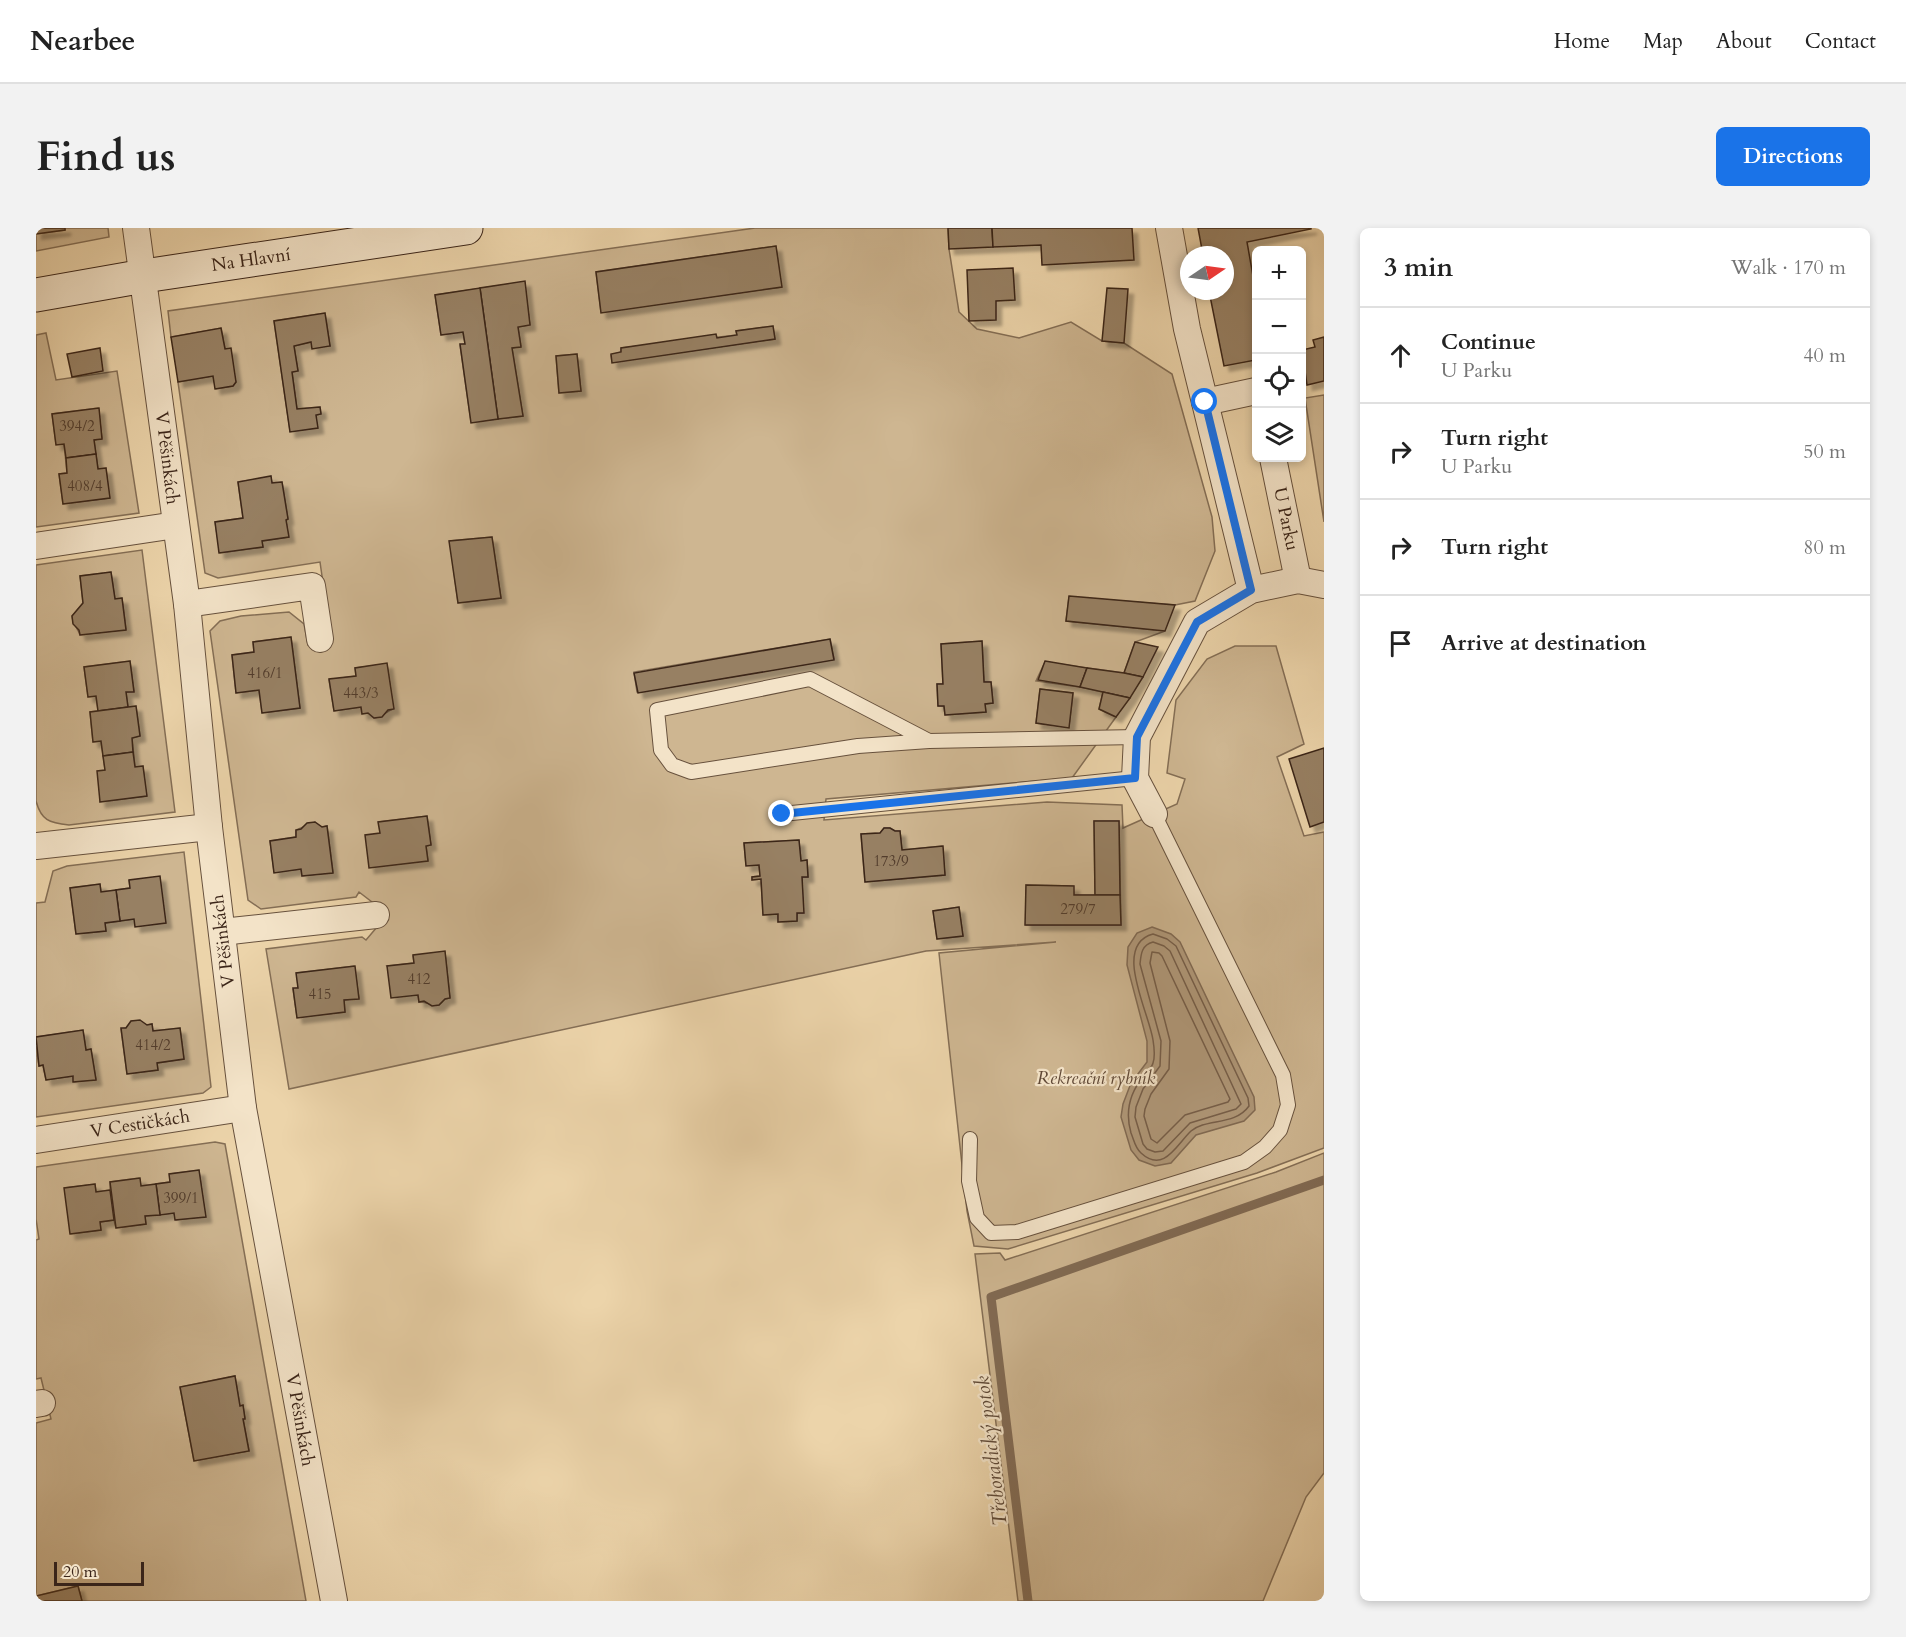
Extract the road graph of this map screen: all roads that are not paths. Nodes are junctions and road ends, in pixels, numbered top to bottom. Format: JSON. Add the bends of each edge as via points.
{"nodes":[{"id":1,"x":136,"y":228,"type":"edge"},
{"id":2,"x":466,"y":228,"type":"edge"},
{"id":3,"x":1169,"y":228,"type":"edge"},
{"id":4,"x":144,"y":276,"type":"junction"},
{"id":5,"x":36,"y":295,"type":"edge"},
{"id":6,"x":1252,"y":392,"type":"edge"},
{"id":7,"x":1205,"y":402,"type":"junction"},
{"id":8,"x":1274,"y":462,"type":"edge"},
{"id":9,"x":176,"y":525,"type":"junction"},
{"id":10,"x":36,"y":546,"type":"edge"},
{"id":11,"x":1298,"y":580,"type":"junction"},
{"id":12,"x":1324,"y":585,"type":"edge"},
{"id":13,"x":1251,"y":590,"type":"junction"},
{"id":14,"x":187,"y":604,"type":"junction"},
{"id":15,"x":320,"y":639,"type":"dead end"},
{"id":16,"x":1137,"y":737,"type":"junction"},
{"id":17,"x":929,"y":741,"type":"junction"},
{"id":18,"x":1135,"y":778,"type":"junction"},
{"id":19,"x":782,"y":814,"type":"dead end"},
{"id":20,"x":1155,"y":814,"type":"joint"},
{"id":21,"x":209,"y":827,"type":"junction"},
{"id":22,"x":36,"y":846,"type":"edge"},
{"id":23,"x":376,"y":915,"type":"dead end"},
{"id":24,"x":222,"y":932,"type":"junction"},
{"id":25,"x":243,"y":1108,"type":"junction"},
{"id":26,"x":970,"y":1139,"type":"dead end"},
{"id":27,"x":36,"y":1140,"type":"edge"},
{"id":28,"x":334,"y":1601,"type":"edge"}],
"edges":[{"from":1,"to":4,"type":"street","name":"V Pěšinkách"},
{"from":2,"to":4,"type":"main road","name":"Na Hlavní"},
{"from":3,"to":7,"type":"street"},
{"from":4,"to":5,"type":"main road","name":"Na Hlavní"},
{"from":4,"to":9,"type":"street","name":"V Pěšinkách"},
{"from":6,"to":7,"type":"street"},
{"from":7,"to":13,"type":"street"},
{"from":8,"to":11,"type":"street","name":"U Parku"},
{"from":9,"to":10,"type":"street"},
{"from":9,"to":14,"type":"street","name":"V Pěšinkách"},
{"from":11,"to":12,"type":"street"},
{"from":11,"to":13,"type":"street"},
{"from":13,"to":16,"type":"street","via":[[1197,622]]},
{"from":14,"to":15,"type":"street","via":[[312,586]]},
{"from":14,"to":21,"type":"street","name":"V Pěšinkách"},
{"from":16,"to":17,"type":"lane"},
{"from":16,"to":18,"type":"street"},
{"from":17,"to":17,"type":"lane","via":[[858,746],[691,772],[672,765],[661,750],[657,710],[810,679]]},
{"from":18,"to":19,"type":"lane"},
{"from":18,"to":20,"type":"street"},
{"from":20,"to":26,"type":"lane","via":[[1283,1075],[1288,1105],[1280,1130],[1244,1162],[1017,1232],[992,1233],[977,1218],[969,1181]]},
{"from":21,"to":22,"type":"street"},
{"from":21,"to":24,"type":"street","name":"V Pěšinkách"},
{"from":23,"to":24,"type":"street"},
{"from":24,"to":25,"type":"street","name":"V Pěšinkách"},
{"from":25,"to":27,"type":"street","name":"V Cestičkách"},
{"from":25,"to":28,"type":"street","name":"V Pěšinkách"}]}
